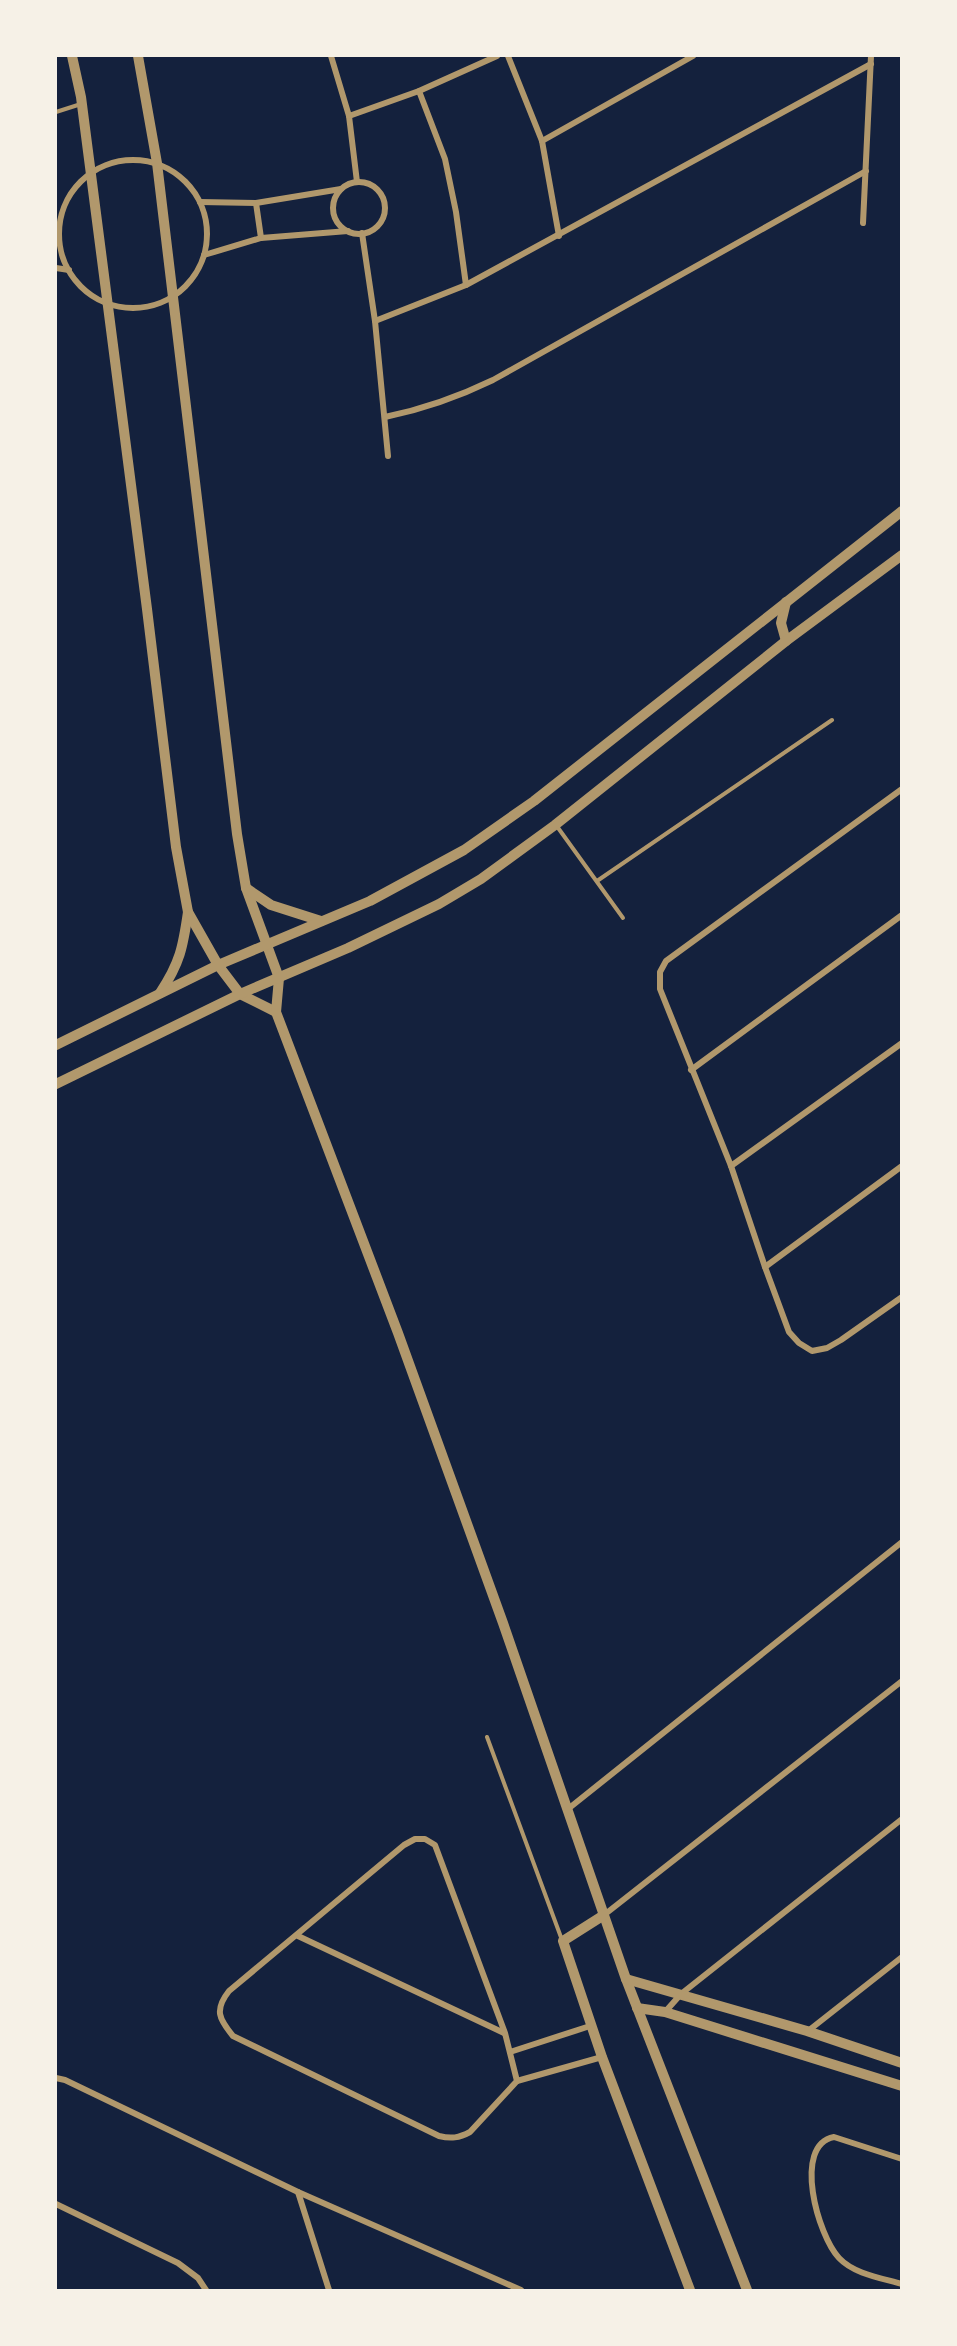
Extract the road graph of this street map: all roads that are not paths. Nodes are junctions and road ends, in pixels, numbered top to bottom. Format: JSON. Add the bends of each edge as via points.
{"nodes":[{"id":1,"x":72,"y":56,"type":"edge"},
{"id":2,"x":138,"y":56,"type":"edge"},
{"id":3,"x":331,"y":56,"type":"edge"},
{"id":4,"x":497,"y":56,"type":"edge"},
{"id":5,"x":507,"y":56,"type":"edge"},
{"id":6,"x":693,"y":56,"type":"edge"},
{"id":7,"x":871,"y":56,"type":"edge"},
{"id":8,"x":871,"y":64,"type":"junction"},
{"id":9,"x":418,"y":91,"type":"junction"},
{"id":10,"x":82,"y":104,"type":"junction"},
{"id":11,"x":56,"y":112,"type":"edge"},
{"id":12,"x":349,"y":116,"type":"junction"},
{"id":13,"x":542,"y":141,"type":"junction"},
{"id":14,"x":157,"y":164,"type":"junction"},
{"id":15,"x":866,"y":171,"type":"junction"},
{"id":16,"x":90,"y":174,"type":"junction"},
{"id":17,"x":357,"y":182,"type":"junction"},
{"id":18,"x":341,"y":189,"type":"junction"},
{"id":19,"x":200,"y":202,"type":"junction"},
{"id":20,"x":256,"y":203,"type":"junction"},
{"id":21,"x":58,"y":216,"type":"edge"},
{"id":22,"x":863,"y":223,"type":"dead end"},
{"id":23,"x":348,"y":231,"type":"junction"},
{"id":24,"x":362,"y":233,"type":"junction"},
{"id":25,"x":559,"y":236,"type":"junction"},
{"id":26,"x":261,"y":237,"type":"junction"},
{"id":27,"x":204,"y":255,"type":"junction"},
{"id":28,"x":56,"y":268,"type":"edge"},
{"id":29,"x":69,"y":270,"type":"junction"},
{"id":30,"x":466,"y":285,"type":"junction"},
{"id":31,"x":173,"y":296,"type":"junction"},
{"id":32,"x":107,"y":303,"type":"junction"},
{"id":33,"x":375,"y":321,"type":"junction"},
{"id":34,"x":385,"y":417,"type":"junction"},
{"id":35,"x":388,"y":456,"type":"dead end"},
{"id":36,"x":902,"y":511,"type":"edge"},
{"id":37,"x":902,"y":555,"type":"edge"},
{"id":38,"x":786,"y":602,"type":"junction"},
{"id":39,"x":786,"y":641,"type":"junction"},
{"id":40,"x":832,"y":720,"type":"dead end"},
{"id":41,"x":902,"y":789,"type":"edge"},
{"id":42,"x":555,"y":825,"type":"junction"},
{"id":43,"x":597,"y":881,"type":"junction"},
{"id":44,"x":246,"y":888,"type":"junction"},
{"id":45,"x":188,"y":912,"type":"junction"},
{"id":46,"x":902,"y":915,"type":"edge"},
{"id":47,"x":623,"y":918,"type":"dead end"},
{"id":48,"x":321,"y":921,"type":"junction"},
{"id":49,"x":266,"y":945,"type":"junction"},
{"id":50,"x":218,"y":965,"type":"junction"},
{"id":51,"x":279,"y":978,"type":"junction"},
{"id":52,"x":158,"y":994,"type":"junction"},
{"id":53,"x":240,"y":994,"type":"junction"},
{"id":54,"x":276,"y":1012,"type":"junction"},
{"id":55,"x":902,"y":1043,"type":"edge"},
{"id":56,"x":56,"y":1045,"type":"edge"},
{"id":57,"x":691,"y":1070,"type":"junction"},
{"id":58,"x":56,"y":1084,"type":"edge"},
{"id":59,"x":731,"y":1166,"type":"junction"},
{"id":60,"x":902,"y":1166,"type":"edge"},
{"id":61,"x":765,"y":1267,"type":"junction"},
{"id":62,"x":902,"y":1297,"type":"edge"},
{"id":63,"x":902,"y":1542,"type":"edge"},
{"id":64,"x":902,"y":1681,"type":"edge"},
{"id":65,"x":487,"y":1737,"type":"dead end"},
{"id":66,"x":568,"y":1809,"type":"junction"},
{"id":67,"x":902,"y":1819,"type":"edge"},
{"id":68,"x":604,"y":1915,"type":"junction"},
{"id":69,"x":298,"y":1936,"type":"junction"},
{"id":70,"x":562,"y":1941,"type":"junction"},
{"id":71,"x":902,"y":1957,"type":"edge"},
{"id":72,"x":626,"y":1979,"type":"junction"},
{"id":73,"x":681,"y":1994,"type":"junction"},
{"id":74,"x":637,"y":2007,"type":"junction"},
{"id":75,"x":665,"y":2013,"type":"junction"},
{"id":76,"x":590,"y":2026,"type":"junction"},
{"id":77,"x":807,"y":2031,"type":"junction"},
{"id":78,"x":505,"y":2033,"type":"junction"},
{"id":79,"x":510,"y":2052,"type":"junction"},
{"id":80,"x":602,"y":2057,"type":"junction"},
{"id":81,"x":902,"y":2063,"type":"edge"},
{"id":82,"x":56,"y":2078,"type":"edge"},
{"id":83,"x":517,"y":2081,"type":"junction"},
{"id":84,"x":902,"y":2086,"type":"edge"},
{"id":85,"x":902,"y":2159,"type":"edge"},
{"id":86,"x":298,"y":2192,"type":"junction"},
{"id":87,"x":56,"y":2204,"type":"edge"},
{"id":88,"x":902,"y":2284,"type":"edge"},
{"id":89,"x":206,"y":2290,"type":"edge"},
{"id":90,"x":329,"y":2290,"type":"edge"},
{"id":91,"x":521,"y":2290,"type":"edge"},
{"id":92,"x":690,"y":2290,"type":"edge"},
{"id":93,"x":747,"y":2290,"type":"edge"}],
"edges":[{"from":1,"to":10,"type":"street"},
{"from":2,"to":14,"type":"street"},
{"from":3,"to":12,"type":"street"},
{"from":4,"to":9,"type":"street"},
{"from":5,"to":13,"type":"street"},
{"from":6,"to":13,"type":"street"},
{"from":7,"to":8,"type":"street"},
{"from":8,"to":15,"type":"street"},
{"from":8,"to":25,"type":"street"},
{"from":9,"to":12,"type":"street"},
{"from":9,"to":30,"type":"street","via":[[445,159]]},
{"from":10,"to":11,"type":"lane"},
{"from":10,"to":16,"type":"street"},
{"from":12,"to":17,"type":"street"},
{"from":13,"to":25,"type":"street"},
{"from":14,"to":16,"type":"street","via":[[134,160],[111,163]]},
{"from":14,"to":19,"type":"street","via":[[183,178]]},
{"from":14,"to":31,"type":"street"},
{"from":15,"to":22,"type":"street"},
{"from":15,"to":34,"type":"street","via":[[493,380],[453,399]]},
{"from":16,"to":21,"type":"street","via":[[72,192]]},
{"from":16,"to":32,"type":"street"},
{"from":17,"to":18,"type":"street"},
{"from":17,"to":24,"type":"street","via":[[378,190],[385,206],[382,220]]},
{"from":18,"to":20,"type":"street"},
{"from":18,"to":23,"type":"street","via":[[334,214]]},
{"from":19,"to":20,"type":"street"},
{"from":19,"to":27,"type":"street","via":[[208,237]]},
{"from":20,"to":26,"type":"street"},
{"from":21,"to":29,"type":"street","via":[[61,252]]},
{"from":23,"to":24,"type":"street"},
{"from":23,"to":26,"type":"street"},
{"from":24,"to":33,"type":"street"},
{"from":25,"to":30,"type":"street"},
{"from":26,"to":27,"type":"street"},
{"from":27,"to":31,"type":"street","via":[[192,278]]},
{"from":28,"to":29,"type":"street"},
{"from":29,"to":32,"type":"street","via":[[85,290]]},
{"from":30,"to":33,"type":"street"},
{"from":31,"to":32,"type":"street","via":[[152,305],[129,308]]},
{"from":31,"to":44,"type":"street"},
{"from":32,"to":45,"type":"street","via":[[176,847]]},
{"from":33,"to":34,"type":"street"},
{"from":34,"to":35,"type":"street"},
{"from":36,"to":38,"type":"street"},
{"from":37,"to":39,"type":"street"},
{"from":38,"to":39,"type":"street","via":[[781,623]]},
{"from":38,"to":48,"type":"street","via":[[534,801],[464,850],[370,901]]},
{"from":39,"to":42,"type":"street"},
{"from":40,"to":43,"type":"lane"},
{"from":41,"to":57,"type":"street","via":[[666,961],[660,972],[660,988]]},
{"from":42,"to":43,"type":"lane"},
{"from":42,"to":51,"type":"street","via":[[439,904]]},
{"from":43,"to":47,"type":"lane"},
{"from":44,"to":48,"type":"street","via":[[271,904]]},
{"from":44,"to":49,"type":"street"},
{"from":45,"to":50,"type":"street"},
{"from":45,"to":52,"type":"street","via":[[175,970]]},
{"from":46,"to":57,"type":"street"},
{"from":48,"to":49,"type":"street"},
{"from":49,"to":50,"type":"street"},
{"from":49,"to":51,"type":"street"},
{"from":50,"to":52,"type":"street"},
{"from":50,"to":53,"type":"street"},
{"from":51,"to":53,"type":"street"},
{"from":51,"to":54,"type":"street"},
{"from":52,"to":56,"type":"street"},
{"from":53,"to":54,"type":"street"},
{"from":53,"to":58,"type":"street"},
{"from":54,"to":66,"type":"street","via":[[398,1333]]},
{"from":55,"to":59,"type":"street"},
{"from":57,"to":59,"type":"street"},
{"from":59,"to":61,"type":"street"},
{"from":60,"to":61,"type":"street"},
{"from":61,"to":62,"type":"street","via":[[789,1332],[812,1351],[841,1340]]},
{"from":63,"to":66,"type":"street"},
{"from":64,"to":68,"type":"street"},
{"from":65,"to":70,"type":"lane"},
{"from":66,"to":68,"type":"street"},
{"from":67,"to":73,"type":"street"},
{"from":68,"to":70,"type":"street"},
{"from":68,"to":72,"type":"street"},
{"from":69,"to":78,"type":"street"},
{"from":69,"to":78,"type":"street","via":[[404,1845],[425,1839],[435,1845]]},
{"from":69,"to":83,"type":"street","via":[[222,1999],[219,2012],[233,2036],[450,2139],[470,2132]]},
{"from":70,"to":76,"type":"street"},
{"from":71,"to":77,"type":"street"},
{"from":72,"to":73,"type":"street"},
{"from":72,"to":74,"type":"street"},
{"from":73,"to":75,"type":"street"},
{"from":73,"to":77,"type":"street"},
{"from":74,"to":75,"type":"street"},
{"from":74,"to":93,"type":"street"},
{"from":75,"to":84,"type":"street"},
{"from":76,"to":79,"type":"street"},
{"from":76,"to":80,"type":"street"},
{"from":77,"to":81,"type":"street"},
{"from":78,"to":79,"type":"street"},
{"from":79,"to":83,"type":"street"},
{"from":80,"to":83,"type":"street"},
{"from":80,"to":92,"type":"street"},
{"from":82,"to":86,"type":"street"},
{"from":85,"to":88,"type":"street","via":[[834,2137],[818,2145],[812,2174],[813,2200],[830,2247],[854,2269]]},
{"from":86,"to":90,"type":"street"},
{"from":86,"to":91,"type":"street"},
{"from":87,"to":89,"type":"street","via":[[178,2263],[198,2278]]}]}
